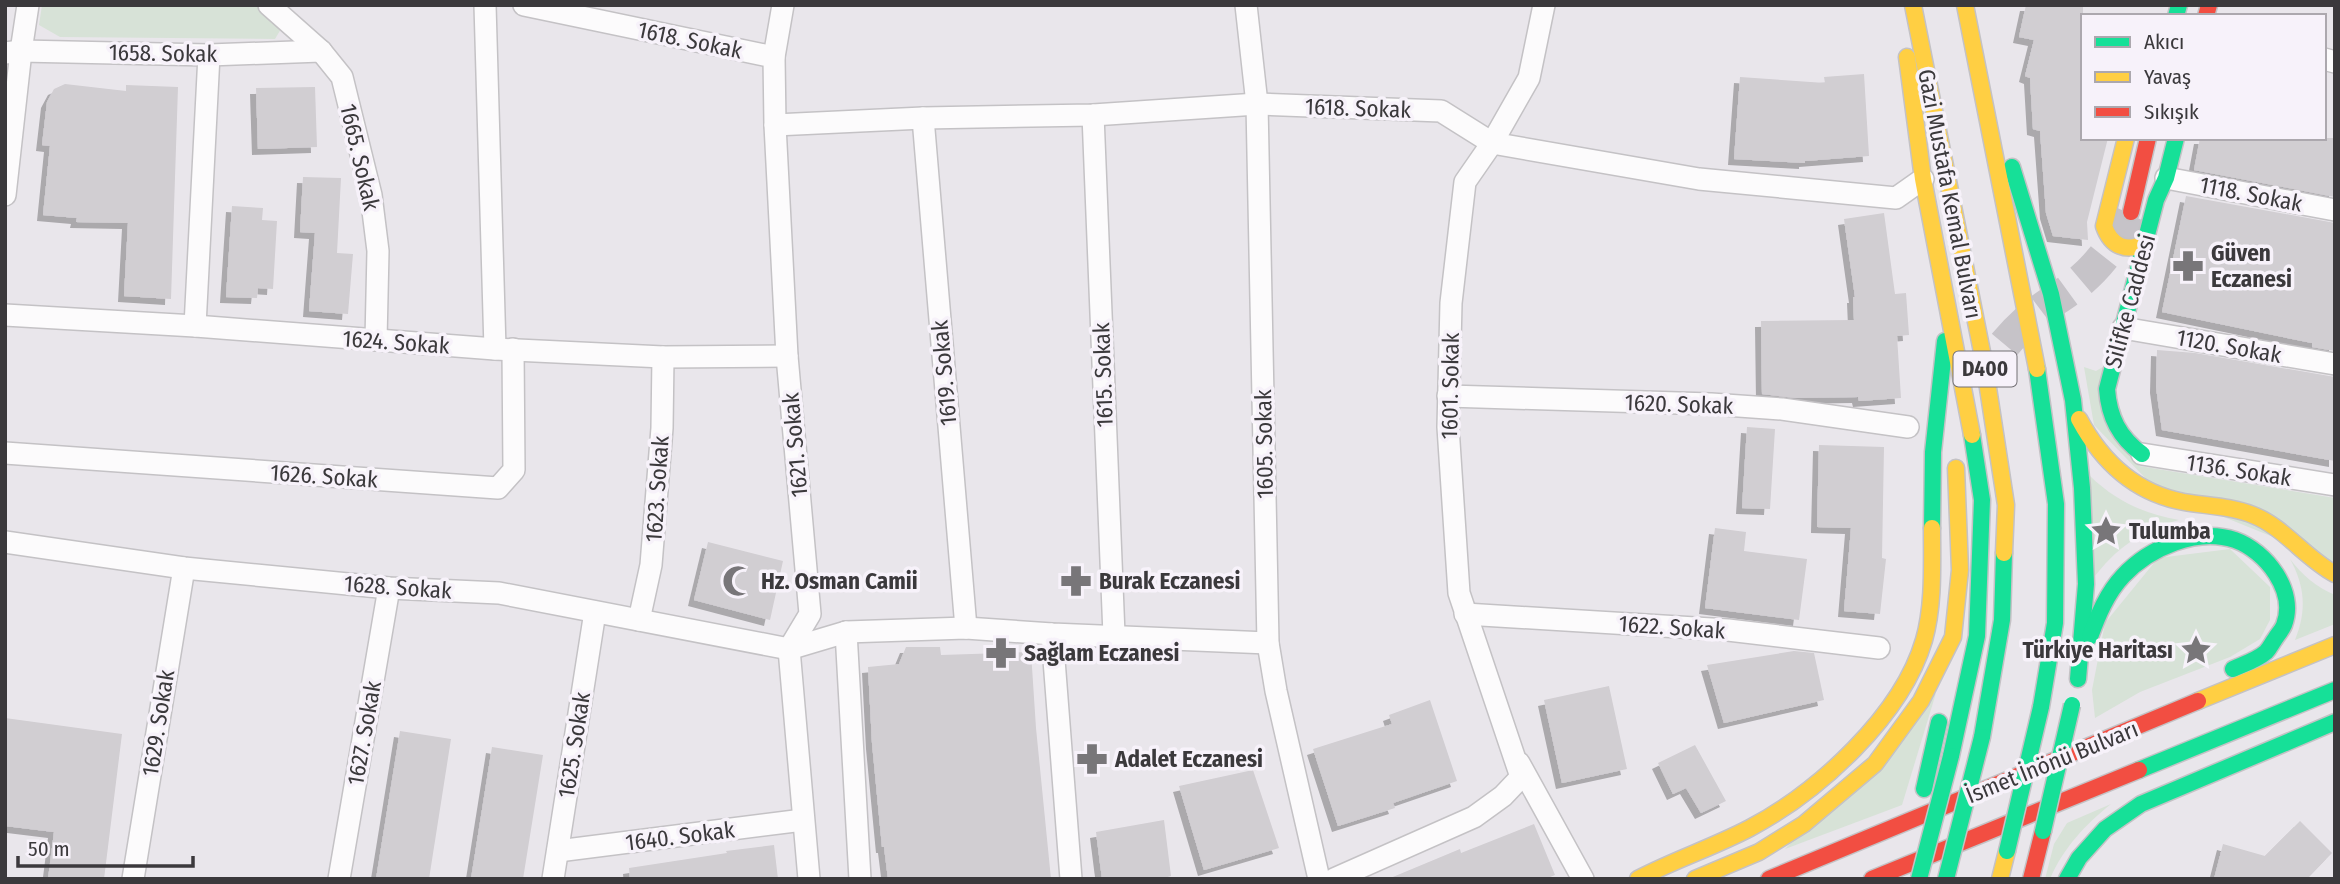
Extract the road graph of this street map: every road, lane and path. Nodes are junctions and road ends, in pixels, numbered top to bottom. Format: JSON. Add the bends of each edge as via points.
{"nodes":[{"id":1,"x":28,"y":5,"type":"edge"},
{"id":2,"x":269,"y":5,"type":"edge"},
{"id":3,"x":485,"y":5,"type":"edge"},
{"id":4,"x":524,"y":5,"type":"edge"},
{"id":5,"x":783,"y":5,"type":"edge"},
{"id":6,"x":1246,"y":5,"type":"edge"},
{"id":7,"x":1544,"y":5,"type":"edge"},
{"id":8,"x":1904,"y":5,"type":"edge"},
{"id":9,"x":1913,"y":5,"type":"edge"},
{"id":10,"x":1965,"y":5,"type":"edge"},
{"id":11,"x":321,"y":51,"type":"junction"},
{"id":12,"x":13,"y":52,"type":"edge"},
{"id":13,"x":209,"y":55,"type":"junction"},
{"id":14,"x":1976,"y":55,"type":"junction"},
{"id":15,"x":774,"y":57,"type":"junction"},
{"id":16,"x":1257,"y":104,"type":"junction"},
{"id":17,"x":1093,"y":115,"type":"junction"},
{"id":18,"x":923,"y":118,"type":"junction"},
{"id":19,"x":775,"y":125,"type":"junction"},
{"id":20,"x":2126,"y":140,"type":"edge"},
{"id":21,"x":2148,"y":140,"type":"edge"},
{"id":22,"x":2176,"y":140,"type":"edge"},
{"id":23,"x":1492,"y":143,"type":"junction"},
{"id":24,"x":2166,"y":178,"type":"junction"},
{"id":25,"x":1923,"y":179,"type":"junction"},
{"id":26,"x":5,"y":195,"type":"edge"},
{"id":27,"x":2335,"y":210,"type":"edge"},
{"id":28,"x":2131,"y":212,"type":"tunnel mouth"},
{"id":29,"x":2145,"y":243,"type":"junction"},
{"id":30,"x":1948,"y":310,"type":"junction"},
{"id":31,"x":5,"y":315,"type":"edge"},
{"id":32,"x":195,"y":326,"type":"junction"},
{"id":33,"x":2123,"y":328,"type":"junction"},
{"id":34,"x":376,"y":340,"type":"junction"},
{"id":35,"x":504,"y":349,"type":"junction"},
{"id":36,"x":788,"y":356,"type":"junction"},
{"id":37,"x":663,"y":357,"type":"junction"},
{"id":38,"x":2335,"y":364,"type":"edge"},
{"id":39,"x":1448,"y":396,"type":"junction"},
{"id":40,"x":2073,"y":400,"type":"junction"},
{"id":41,"x":1908,"y":427,"type":"dead end"},
{"id":42,"x":5,"y":453,"type":"edge"},
{"id":43,"x":2142,"y":454,"type":"joint"},
{"id":44,"x":1956,"y":468,"type":"dead end"},
{"id":45,"x":2335,"y":485,"type":"edge"},
{"id":46,"x":5,"y":542,"type":"edge"},
{"id":47,"x":184,"y":568,"type":"junction"},
{"id":48,"x":2335,"y":574,"type":"edge"},
{"id":49,"x":389,"y":588,"type":"junction"},
{"id":50,"x":595,"y":611,"type":"junction"},
{"id":51,"x":1465,"y":614,"type":"junction"},
{"id":52,"x":639,"y":620,"type":"junction"},
{"id":53,"x":966,"y":628,"type":"junction"},
{"id":54,"x":846,"y":632,"type":"junction"},
{"id":55,"x":1052,"y":634,"type":"junction"},
{"id":56,"x":1114,"y":635,"type":"junction"},
{"id":57,"x":1953,"y":637,"type":"junction"},
{"id":58,"x":1268,"y":643,"type":"junction"},
{"id":59,"x":2335,"y":645,"type":"edge"},
{"id":60,"x":1879,"y":648,"type":"dead end"},
{"id":61,"x":789,"y":649,"type":"junction"},
{"id":62,"x":2078,"y":679,"type":"junction"},
{"id":63,"x":1948,"y":681,"type":"dead end"},
{"id":64,"x":2335,"y":690,"type":"edge"},
{"id":65,"x":1942,"y":708,"type":"dead end"},
{"id":66,"x":2335,"y":722,"type":"edge"},
{"id":67,"x":2136,"y":728,"type":"junction"},
{"id":68,"x":1511,"y":749,"type":"junction"},
{"id":69,"x":803,"y":820,"type":"junction"},
{"id":70,"x":558,"y":851,"type":"junction"},
{"id":71,"x":133,"y":879,"type":"edge"},
{"id":72,"x":339,"y":879,"type":"edge"},
{"id":73,"x":553,"y":879,"type":"edge"},
{"id":74,"x":809,"y":879,"type":"edge"},
{"id":75,"x":860,"y":879,"type":"edge"},
{"id":76,"x":1071,"y":879,"type":"edge"},
{"id":77,"x":1319,"y":879,"type":"edge"},
{"id":78,"x":1334,"y":879,"type":"edge"},
{"id":79,"x":1583,"y":879,"type":"edge"},
{"id":80,"x":1639,"y":879,"type":"edge"},
{"id":81,"x":1695,"y":879,"type":"edge"},
{"id":82,"x":1769,"y":879,"type":"edge"},
{"id":83,"x":1872,"y":879,"type":"edge"},
{"id":84,"x":1905,"y":879,"type":"edge"},
{"id":85,"x":1919,"y":879,"type":"edge"},
{"id":86,"x":1946,"y":879,"type":"edge"},
{"id":87,"x":2000,"y":879,"type":"edge"},
{"id":88,"x":2031,"y":879,"type":"edge"},
{"id":89,"x":2067,"y":879,"type":"edge"}],
"edges":[{"from":1,"to":12,"type":"street"},
{"from":2,"to":11,"type":"street","name":"1665. Sokak"},
{"from":3,"to":35,"type":"street"},
{"from":4,"to":15,"type":"street","name":"1618. Sokak"},
{"from":5,"to":15,"type":"street","name":"1621. Sokak"},
{"from":6,"to":16,"type":"street","name":"1605. Sokak"},
{"from":7,"to":23,"type":"street","name":"1601. Sokak","via":[[1529,78]]},
{"from":8,"to":25,"type":"main road"},
{"from":9,"to":86,"type":"main road","name":"Gazi Mustafa Kemal Bulvarı","number":"D400","bridge":true,"via":[[1984,362],[2006,505],[2002,620],[1982,737]]},
{"from":10,"to":14,"type":"main road","number":"D400"},
{"from":11,"to":13,"type":"street","name":"1658. Sokak"},
{"from":11,"to":34,"type":"street","name":"1665. Sokak","via":[[342,77],[371,195],[378,251]]},
{"from":12,"to":13,"type":"street","name":"1658. Sokak"},
{"from":12,"to":26,"type":"street"},
{"from":13,"to":32,"type":"street"},
{"from":14,"to":40,"type":"main road","via":[[2051,294]]},
{"from":14,"to":87,"type":"main road","number":"D400","bridge":true,"via":[[2036,360],[2056,504],[2055,623],[2041,707]]},
{"from":15,"to":19,"type":"street","name":"1621. Sokak"},
{"from":16,"to":17,"type":"street","name":"1618. Sokak"},
{"from":16,"to":23,"type":"street","name":"1618. Sokak","via":[[1441,111]]},
{"from":16,"to":58,"type":"street","name":"1605. Sokak"},
{"from":17,"to":18,"type":"street","name":"1618. Sokak"},
{"from":17,"to":56,"type":"street","name":"1615. Sokak"},
{"from":18,"to":19,"type":"street","name":"1618. Sokak"},
{"from":18,"to":53,"type":"street","name":"1619. Sokak"},
{"from":19,"to":36,"type":"street","name":"1621. Sokak"},
{"from":20,"to":29,"type":"main road","via":[[2104,226],[2116,246],[2131,249]]},
{"from":21,"to":28,"type":"main road"},
{"from":22,"to":24,"type":"main road","name":"Silifke Caddesi"},
{"from":23,"to":25,"type":"street","name":"1618. Sokak","via":[[1699,179],[1896,198]]},
{"from":23,"to":39,"type":"street","name":"1601. Sokak","via":[[1465,183],[1451,303]]},
{"from":24,"to":27,"type":"street","name":"1118. Sokak"},
{"from":24,"to":29,"type":"main road","name":"Silifke Caddesi"},
{"from":25,"to":30,"type":"main road"},
{"from":29,"to":33,"type":"main road","name":"Silifke Caddesi"},
{"from":30,"to":80,"type":"main road","via":[[1932,486],[1933,567],[1925,639],[1906,682],[1846,757],[1796,799],[1741,833]]},
{"from":30,"to":85,"type":"main road","bridge":true,"via":[[1982,500],[1978,636]]},
{"from":31,"to":32,"type":"street","name":"1624. Sokak"},
{"from":32,"to":34,"type":"street","name":"1624. Sokak"},
{"from":33,"to":38,"type":"street","name":"1120. Sokak"},
{"from":33,"to":43,"type":"main road","name":"Silifke Caddesi","via":[[2109,376],[2108,403],[2117,431]]},
{"from":34,"to":35,"type":"street","name":"1624. Sokak"},
{"from":35,"to":37,"type":"street","name":"1624. Sokak"},
{"from":35,"to":42,"type":"street","name":"1626. Sokak","via":[[514,470],[498,488]]},
{"from":36,"to":37,"type":"street","name":"1624. Sokak"},
{"from":36,"to":61,"type":"street","name":"1621. Sokak","via":[[810,614]]},
{"from":37,"to":52,"type":"street","name":"1623. Sokak","via":[[651,565]]},
{"from":39,"to":41,"type":"street","name":"1620. Sokak","via":[[1711,404]]},
{"from":39,"to":51,"type":"street","name":"1601. Sokak","via":[[1459,593]]},
{"from":40,"to":48,"type":"main road","via":[[2088,438],[2129,480],[2163,497],[2225,507],[2262,519],[2320,568]]},
{"from":40,"to":62,"type":"main road","via":[[2086,584]]},
{"from":43,"to":45,"type":"street","name":"1136. Sokak"},
{"from":44,"to":57,"type":"main road","via":[[1960,570]]},
{"from":46,"to":47,"type":"street","name":"1628. Sokak"},
{"from":47,"to":49,"type":"street","name":"1628. Sokak"},
{"from":47,"to":71,"type":"street","name":"1629. Sokak"},
{"from":49,"to":50,"type":"street","name":"1628. Sokak","via":[[499,593]]},
{"from":49,"to":72,"type":"street","name":"1627. Sokak"},
{"from":50,"to":52,"type":"street","name":"1628. Sokak"},
{"from":50,"to":70,"type":"street","name":"1625. Sokak"},
{"from":51,"to":60,"type":"street","name":"1622. Sokak","via":[[1728,630]]},
{"from":51,"to":68,"type":"street","name":"1601. Sokak"},
{"from":52,"to":61,"type":"street","name":"1628. Sokak"},
{"from":53,"to":54,"type":"street"},
{"from":53,"to":55,"type":"street"},
{"from":54,"to":61,"type":"street"},
{"from":54,"to":75,"type":"street"},
{"from":55,"to":56,"type":"street"},
{"from":55,"to":76,"type":"street"},
{"from":56,"to":58,"type":"street"},
{"from":57,"to":63,"type":"main road"},
{"from":57,"to":81,"type":"main road","via":[[1921,701],[1875,764],[1804,824],[1759,852]]},
{"from":58,"to":77,"type":"street","name":"1605. Sokak"},
{"from":59,"to":67,"type":"main road","name":"İsmet İnönü Bulvarı"},
{"from":61,"to":69,"type":"street"},
{"from":62,"to":67,"type":"main road","via":[[2099,612],[2123,576],[2140,561],[2182,541],[2208,536],[2234,540],[2257,552],[2274,572],[2287,607],[2284,625],[2267,652],[2159,708]]},
{"from":62,"to":88,"type":"main road","bridge":true},
{"from":64,"to":83,"type":"main road","name":"İsmet İnönü Bulvarı"},
{"from":65,"to":84,"type":"main road"},
{"from":66,"to":89,"type":"main road","via":[[2141,804],[2105,829]]},
{"from":67,"to":82,"type":"main road","name":"İsmet İnönü Bulvarı"},
{"from":68,"to":78,"type":"street","name":"1601. Sokak","via":[[1521,777],[1503,796],[1474,817]]},
{"from":68,"to":79,"type":"street"},
{"from":69,"to":70,"type":"street","name":"1640. Sokak"},
{"from":69,"to":74,"type":"street"},
{"from":70,"to":73,"type":"street","name":"1625. Sokak"}]}
